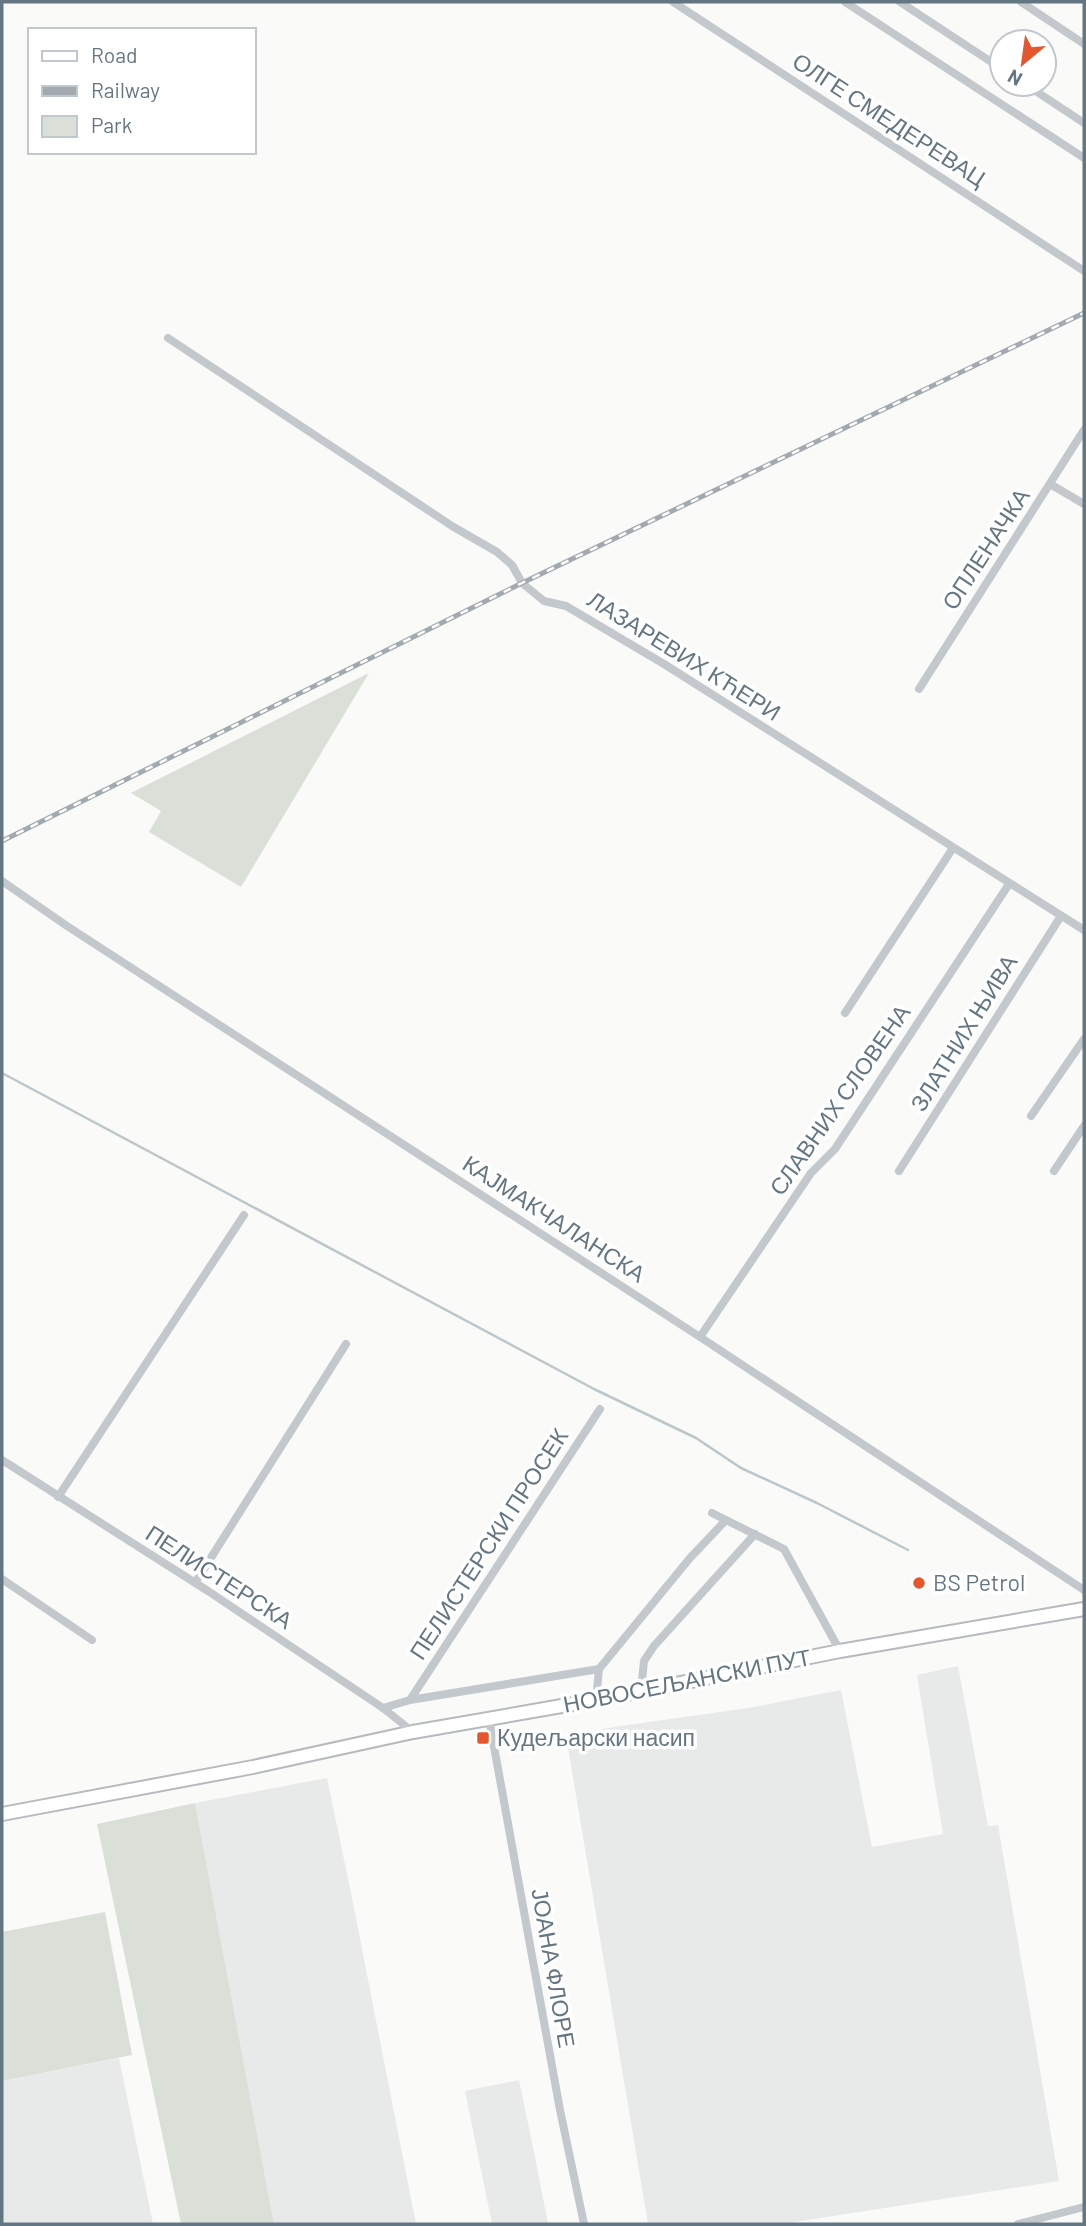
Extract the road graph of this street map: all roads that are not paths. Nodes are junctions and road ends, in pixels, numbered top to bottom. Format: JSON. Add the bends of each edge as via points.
{"nodes":[{"id":1,"x":673,"y":2,"type":"edge"},
{"id":2,"x":845,"y":2,"type":"edge"},
{"id":3,"x":900,"y":2,"type":"edge"},
{"id":4,"x":1021,"y":2,"type":"edge"},
{"id":5,"x":1084,"y":44,"type":"edge"},
{"id":6,"x":988,"y":60,"type":"edge"},
{"id":7,"x":1046,"y":98,"type":"edge"},
{"id":8,"x":1084,"y":123,"type":"edge"},
{"id":9,"x":1084,"y":158,"type":"edge"},
{"id":10,"x":1084,"y":271,"type":"edge"},
{"id":11,"x":167,"y":338,"type":"dead end"},
{"id":12,"x":1084,"y":430,"type":"edge"},
{"id":13,"x":1050,"y":484,"type":"junction"},
{"id":14,"x":1084,"y":504,"type":"edge"},
{"id":15,"x":919,"y":689,"type":"dead end"},
{"id":16,"x":953,"y":848,"type":"junction"},
{"id":17,"x":2,"y":881,"type":"edge"},
{"id":18,"x":1009,"y":884,"type":"junction"},
{"id":19,"x":1061,"y":916,"type":"junction"},
{"id":20,"x":1084,"y":930,"type":"edge"},
{"id":21,"x":845,"y":1013,"type":"dead end"},
{"id":22,"x":1084,"y":1039,"type":"edge"},
{"id":23,"x":1031,"y":1116,"type":"dead end"},
{"id":24,"x":1084,"y":1126,"type":"edge"},
{"id":25,"x":899,"y":1171,"type":"dead end"},
{"id":26,"x":1054,"y":1171,"type":"dead end"},
{"id":27,"x":244,"y":1215,"type":"dead end"},
{"id":28,"x":700,"y":1336,"type":"junction"},
{"id":29,"x":346,"y":1344,"type":"dead end"},
{"id":30,"x":600,"y":1409,"type":"dead end"},
{"id":31,"x":2,"y":1460,"type":"edge"},
{"id":32,"x":58,"y":1497,"type":"junction"},
{"id":33,"x":712,"y":1513,"type":"dead end"},
{"id":34,"x":726,"y":1520,"type":"junction"},
{"id":35,"x":755,"y":1534,"type":"junction"},
{"id":36,"x":2,"y":1579,"type":"edge"},
{"id":37,"x":195,"y":1583,"type":"junction"},
{"id":38,"x":1084,"y":1590,"type":"edge"},
{"id":39,"x":1084,"y":1609,"type":"edge"},
{"id":40,"x":92,"y":1640,"type":"dead end"},
{"id":41,"x":840,"y":1651,"type":"junction"},
{"id":42,"x":599,"y":1669,"type":"junction"},
{"id":43,"x":640,"y":1691,"type":"junction"},
{"id":44,"x":410,"y":1700,"type":"junction"},
{"id":45,"x":596,"y":1700,"type":"junction"},
{"id":46,"x":383,"y":1708,"type":"junction"},
{"id":47,"x":489,"y":1719,"type":"junction"},
{"id":48,"x":413,"y":1732,"type":"junction"},
{"id":49,"x":2,"y":1814,"type":"edge"},
{"id":50,"x":1084,"y":2207,"type":"edge"},
{"id":51,"x":584,"y":2224,"type":"edge"},
{"id":52,"x":1018,"y":2224,"type":"edge"}],
"edges":[{"from":1,"to":10,"type":"street","name":"ОЛГЕ СМЕДЕРЕВАЦ"},
{"from":2,"to":9,"type":"street"},
{"from":3,"to":6,"type":"street"},
{"from":4,"to":5,"type":"street"},
{"from":7,"to":8,"type":"street"},
{"from":11,"to":16,"type":"street","name":"ЛАЗАРЕВИХ КЋЕРИ","via":[[497,552],[544,601],[583,615]]},
{"from":12,"to":13,"type":"street","name":"ОПЛЕНАЧКА"},
{"from":13,"to":14,"type":"street"},
{"from":13,"to":15,"type":"street","name":"ОПЛЕНАЧКА"},
{"from":16,"to":18,"type":"street","name":"ЛАЗАРЕВИХ КЋЕРИ"},
{"from":16,"to":21,"type":"street"},
{"from":17,"to":28,"type":"street","name":"КАЈМАКЧАЛАНСКА"},
{"from":18,"to":19,"type":"street","name":"ЛАЗАРЕВИХ КЋЕРИ"},
{"from":18,"to":28,"type":"street","name":"СЛАВНИХ СЛОВЕНА","via":[[835,1149],[811,1173]]},
{"from":19,"to":20,"type":"street","name":"ЛАЗАРЕВИХ КЋЕРИ"},
{"from":19,"to":25,"type":"street","name":"ЗЛАТНИХ ЊИВА"},
{"from":22,"to":23,"type":"street"},
{"from":24,"to":26,"type":"street"},
{"from":27,"to":32,"type":"street"},
{"from":28,"to":38,"type":"street","name":"КАЈМАКЧАЛАНСКА"},
{"from":29,"to":37,"type":"street"},
{"from":30,"to":44,"type":"street","name":"ПЕЛИСТЕРСКИ ПРОСЕК"},
{"from":31,"to":32,"type":"street","name":"ПЕЛИСТЕРСКА"},
{"from":32,"to":37,"type":"street","name":"ПЕЛИСТЕРСКА"},
{"from":33,"to":34,"type":"street"},
{"from":34,"to":35,"type":"street"},
{"from":34,"to":42,"type":"street"},
{"from":35,"to":41,"type":"street","via":[[786,1552]]},
{"from":35,"to":43,"type":"street","via":[[654,1646],[645,1661]]},
{"from":36,"to":40,"type":"street"},
{"from":37,"to":46,"type":"street","name":"ПЕЛИСТЕРСКА"},
{"from":39,"to":41,"type":"main road","name":"НОВОСЕЉАНСКИ ПУТ"},
{"from":41,"to":43,"type":"main road","name":"НОВОСЕЉАНСКИ ПУТ"},
{"from":42,"to":44,"type":"street"},
{"from":42,"to":45,"type":"street"},
{"from":43,"to":45,"type":"main road","name":"НОВОСЕЉАНСКИ ПУТ"},
{"from":44,"to":46,"type":"street"},
{"from":45,"to":47,"type":"main road","name":"НОВОСЕЉАНСКИ ПУТ"},
{"from":46,"to":48,"type":"street","name":"ПЕЛИСТЕРСКА"},
{"from":47,"to":48,"type":"main road","name":"НОВОСЕЉАНСКИ ПУТ"},
{"from":47,"to":51,"type":"street","name":"ЈОАНА ФЛОРЕ"},
{"from":48,"to":49,"type":"main road","name":"НОВОСЕЉАНСКИ ПУТ"},
{"from":50,"to":52,"type":"street"}]}
